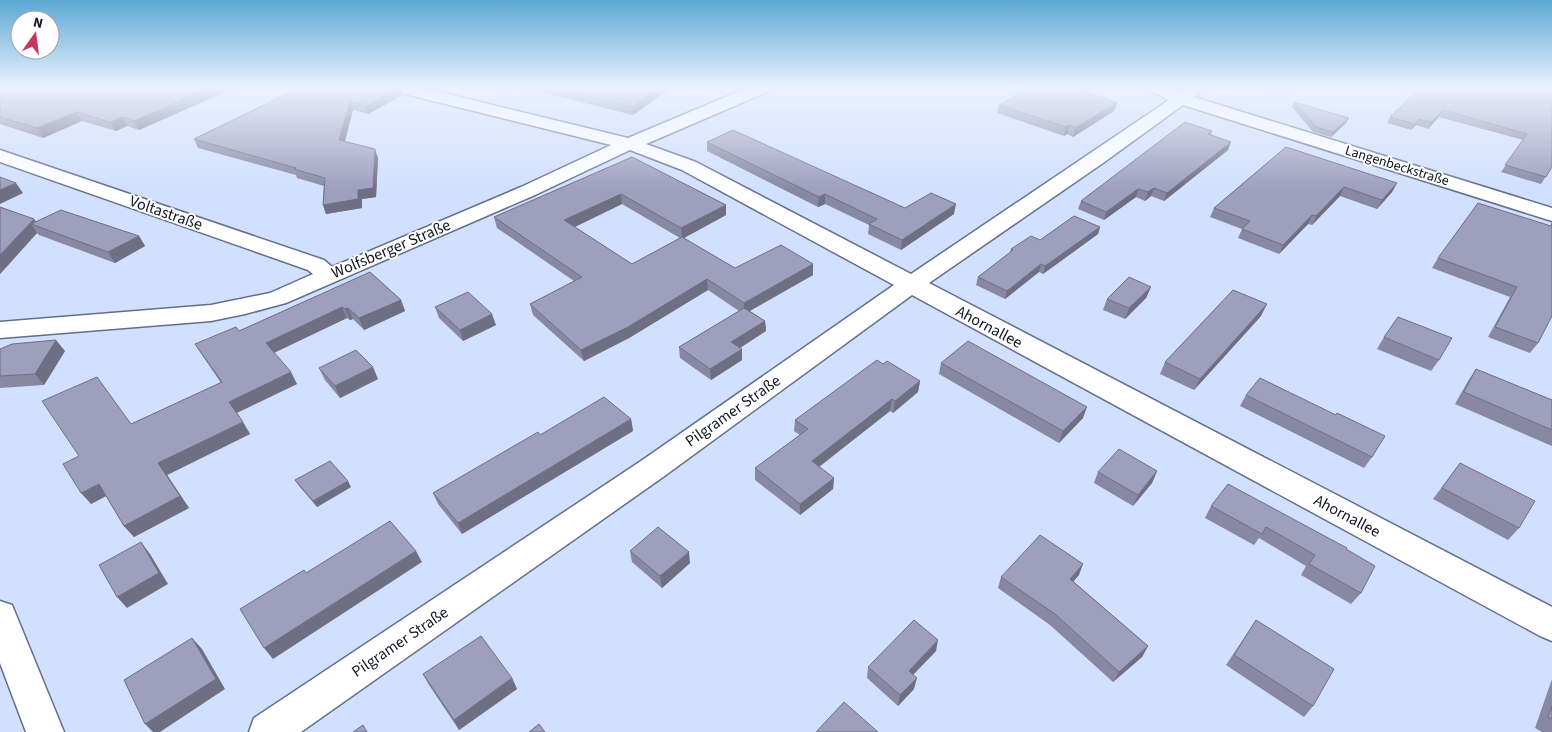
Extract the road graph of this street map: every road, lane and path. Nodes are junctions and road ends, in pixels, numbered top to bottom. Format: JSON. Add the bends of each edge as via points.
{"nodes":[{"id":1,"x":541,"y":122,"type":"edge"},
{"id":2,"x":681,"y":122,"type":"edge"},
{"id":3,"x":1141,"y":122,"type":"edge"},
{"id":4,"x":1270,"y":122,"type":"edge"},
{"id":5,"x":630,"y":144,"type":"junction"},
{"id":6,"x":0,"y":156,"type":"edge"},
{"id":7,"x":1552,"y":215,"type":"edge"},
{"id":8,"x":329,"y":276,"type":"junction"},
{"id":9,"x":910,"y":285,"type":"junction"},
{"id":10,"x":0,"y":330,"type":"edge"},
{"id":11,"x":0,"y":616,"type":"edge"},
{"id":12,"x":1552,"y":625,"type":"edge"},
{"id":13,"x":45,"y":732,"type":"edge"},
{"id":14,"x":268,"y":732,"type":"edge"}],
"edges":[{"from":1,"to":5,"type":"street","name":"Ahornallee"},
{"from":2,"to":5,"type":"street","name":"Wolfsberger Straße"},
{"from":3,"to":9,"type":"street","name":"Pilgramer Straße","via":[[1096,159]]},
{"from":4,"to":7,"type":"street","name":"Langenbeckstraße"},
{"from":5,"to":8,"type":"street","name":"Wolfsberger Straße"},
{"from":5,"to":9,"type":"street","name":"Ahornallee","via":[[689,166]]},
{"from":6,"to":8,"type":"street","name":"Voltastraße","via":[[316,265]]},
{"from":8,"to":10,"type":"street","name":"Wolfsberger Straße","via":[[278,298],[211,313]]},
{"from":9,"to":12,"type":"street","name":"Ahornallee"},
{"from":9,"to":14,"type":"street","name":"Pilgramer Straße","via":[[652,469]]},
{"from":11,"to":13,"type":"street"}]}
